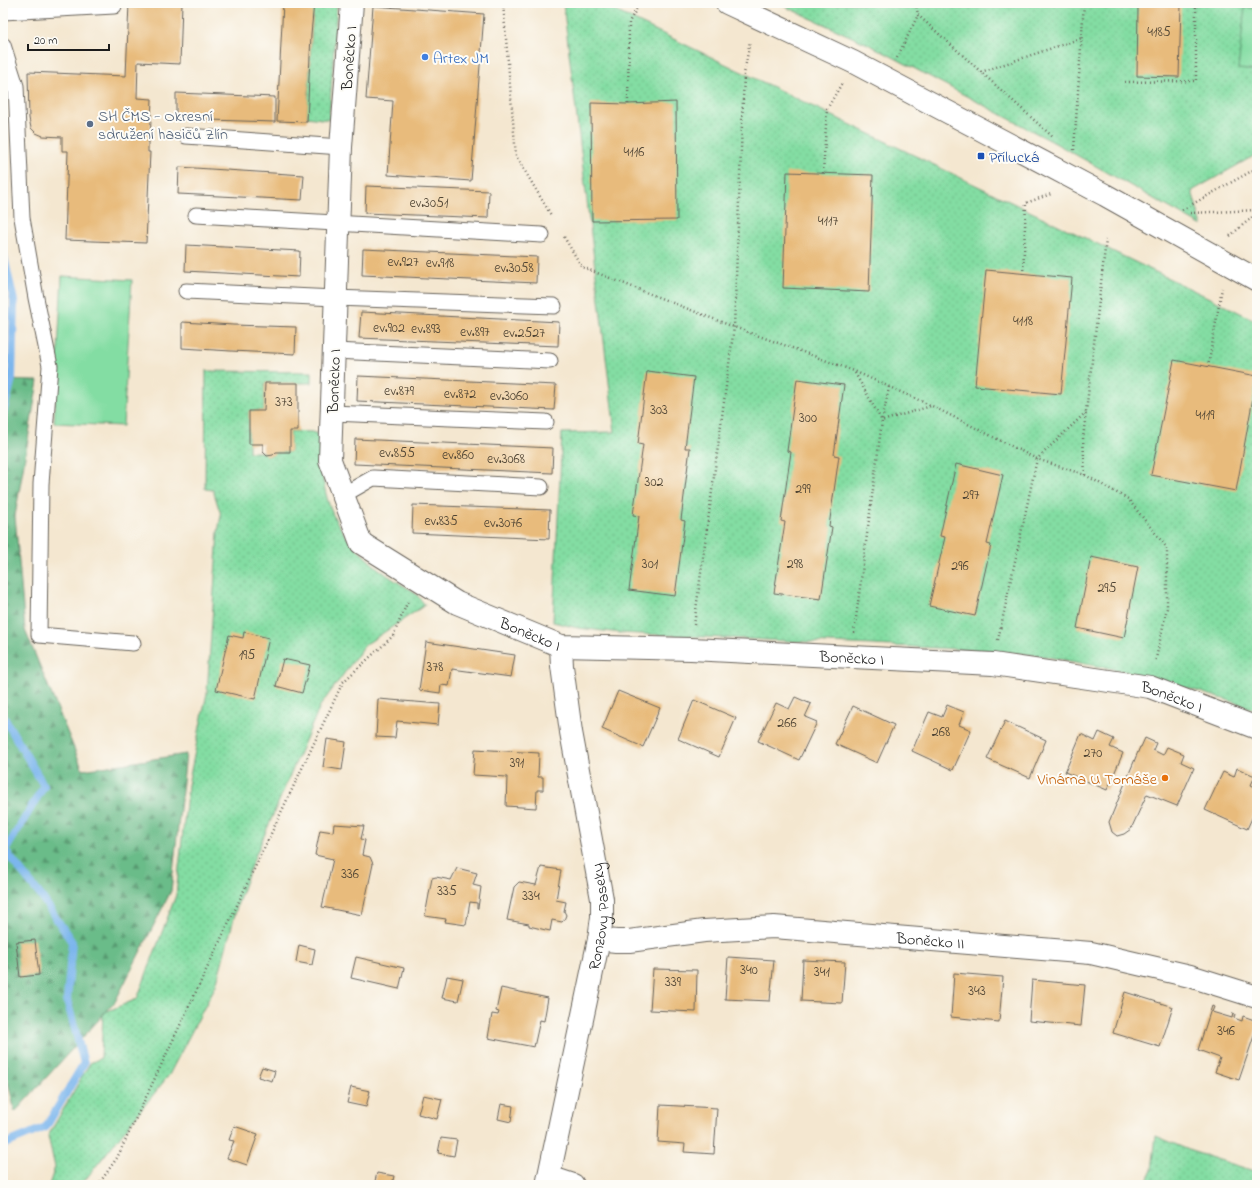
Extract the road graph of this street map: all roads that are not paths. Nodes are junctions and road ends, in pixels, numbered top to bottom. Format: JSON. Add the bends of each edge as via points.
{"nodes":[{"id":1,"x":352,"y":3,"type":"edge"},
{"id":2,"x":727,"y":3,"type":"edge"},
{"id":3,"x":114,"y":6,"type":"dead end"},
{"id":4,"x":3,"y":12,"type":"edge"},
{"id":5,"x":3,"y":45,"type":"edge"},
{"id":6,"x":186,"y":136,"type":"dead end"},
{"id":7,"x":341,"y":147,"type":"junction"},
{"id":8,"x":196,"y":215,"type":"dead end"},
{"id":9,"x":338,"y":224,"type":"junction"},
{"id":10,"x":542,"y":235,"type":"dead end"},
{"id":11,"x":1257,"y":280,"type":"edge"},
{"id":12,"x":186,"y":291,"type":"dead end"},
{"id":13,"x":335,"y":298,"type":"junction"},
{"id":14,"x":554,"y":306,"type":"dead end"},
{"id":15,"x":334,"y":351,"type":"junction"},
{"id":16,"x":550,"y":362,"type":"dead end"},
{"id":17,"x":332,"y":413,"type":"junction"},
{"id":18,"x":546,"y":422,"type":"dead end"},
{"id":19,"x":541,"y":487,"type":"dead end"},
{"id":20,"x":343,"y":495,"type":"junction"},
{"id":21,"x":134,"y":643,"type":"dead end"},
{"id":22,"x":561,"y":646,"type":"junction"},
{"id":23,"x":1257,"y":728,"type":"edge"},
{"id":24,"x":599,"y":939,"type":"junction"},
{"id":25,"x":1257,"y":997,"type":"edge"},
{"id":26,"x":548,"y":1181,"type":"edge"},
{"id":27,"x":573,"y":1185,"type":"edge"}],
"edges":[{"from":1,"to":7,"type":"street","name":"Boněcko I"},
{"from":2,"to":11,"type":"street","via":[[853,62],[1105,195]]},
{"from":3,"to":4,"type":"lane"},
{"from":5,"to":21,"type":"lane","via":[[16,86],[22,218],[50,366],[41,484],[39,635]]},
{"from":6,"to":7,"type":"lane"},
{"from":7,"to":9,"type":"street","name":"Boněcko I"},
{"from":8,"to":9,"type":"lane"},
{"from":9,"to":10,"type":"lane"},
{"from":9,"to":13,"type":"street","name":"Boněcko I"},
{"from":12,"to":13,"type":"lane"},
{"from":13,"to":14,"type":"lane"},
{"from":13,"to":15,"type":"street","name":"Boněcko I"},
{"from":15,"to":16,"type":"lane"},
{"from":15,"to":17,"type":"street","name":"Boněcko I"},
{"from":17,"to":18,"type":"lane"},
{"from":17,"to":20,"type":"street","name":"Boněcko I","via":[[330,460]]},
{"from":19,"to":20,"type":"lane","via":[[373,478]]},
{"from":20,"to":22,"type":"street","name":"Boněcko I","via":[[362,543],[457,603]]},
{"from":22,"to":23,"type":"street","name":"Boněcko I","via":[[691,649],[993,664],[1150,687]]},
{"from":22,"to":24,"type":"street","name":"Ronzovy Paseky","via":[[571,732],[602,899]]},
{"from":24,"to":25,"type":"street","name":"Boněcko II","via":[[629,941],[704,930],[774,927],[1091,953],[1190,976]]},
{"from":24,"to":26,"type":"street","name":"Ronzovy Paseky"},
{"from":26,"to":27,"type":"street"}]}
